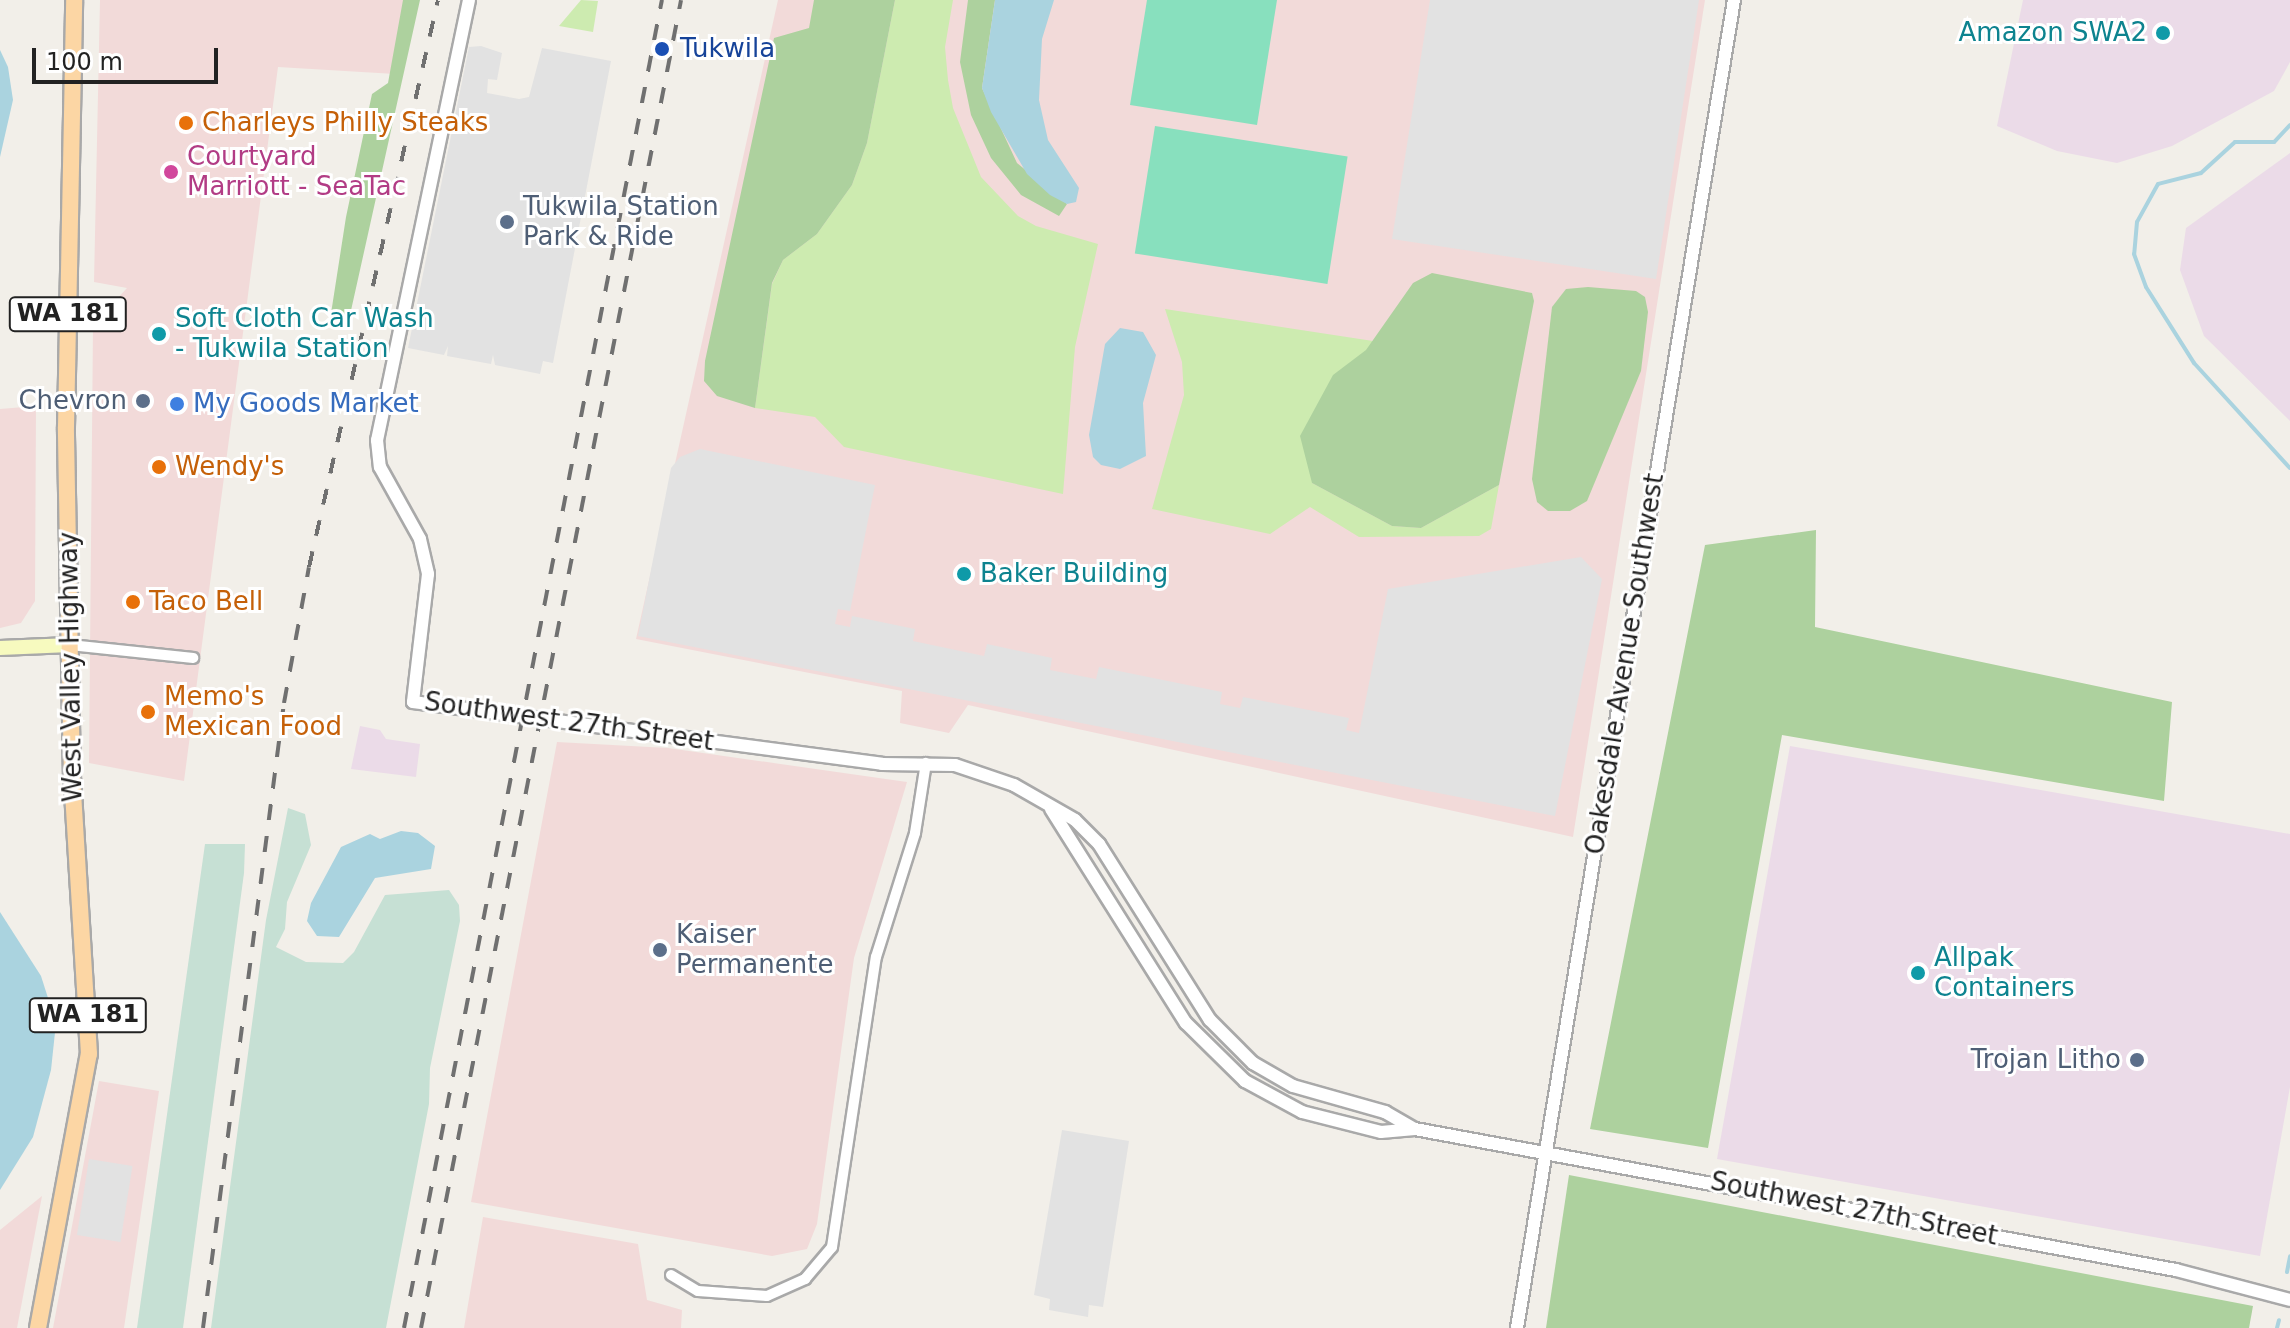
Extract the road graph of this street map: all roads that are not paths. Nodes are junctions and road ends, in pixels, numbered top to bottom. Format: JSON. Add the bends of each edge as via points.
{"nodes":[{"id":1,"x":74,"y":0,"type":"edge"},
{"id":2,"x":469,"y":0,"type":"edge"},
{"id":3,"x":1734,"y":0,"type":"edge"},
{"id":4,"x":70,"y":645,"type":"junction"},
{"id":5,"x":0,"y":648,"type":"edge"},
{"id":6,"x":193,"y":658,"type":"dead end"},
{"id":7,"x":926,"y":763,"type":"junction"},
{"id":8,"x":1051,"y":809,"type":"junction"},
{"id":9,"x":1415,"y":1129,"type":"junction"},
{"id":10,"x":1548,"y":1152,"type":"junction"},
{"id":11,"x":671,"y":1275,"type":"dead end"},
{"id":12,"x":2290,"y":1300,"type":"edge"},
{"id":13,"x":38,"y":1328,"type":"edge"},
{"id":14,"x":1517,"y":1328,"type":"edge"}],
"edges":[{"from":1,"to":4,"type":"main road","name":"West Valley Highway","number":"WA 181","via":[[66,427]]},
{"from":2,"to":7,"type":"street","name":"Southwest 27th Street","via":[[377,440],[380,467],[420,539],[428,574],[413,702],[882,764]]},
{"from":3,"to":10,"type":"street","name":"Oakesdale Avenue Southwest","via":[[1698,194]]},
{"from":4,"to":5,"type":"main road"},
{"from":4,"to":6,"type":"street"},
{"from":4,"to":13,"type":"main road","name":"West Valley Highway","number":"WA 181","via":[[72,786],[89,1054]]},
{"from":7,"to":8,"type":"street","name":"Southwest 27th Street","via":[[986,774]]},
{"from":7,"to":11,"type":"street","via":[[915,833],[876,957],[832,1247],[805,1279],[767,1296],[698,1291]]},
{"from":8,"to":9,"type":"street","name":"Southwest 27th Street","via":[[1075,820],[1099,844],[1210,1020],[1253,1063],[1293,1086],[1385,1112]]},
{"from":8,"to":9,"type":"street","name":"Southwest 27th Street","via":[[1186,1023],[1231,1069],[1263,1093],[1323,1119],[1381,1132]]},
{"from":9,"to":10,"type":"street","name":"Southwest 27th Street"},
{"from":10,"to":12,"type":"street","name":"Southwest 27th Street","via":[[2176,1270]]},
{"from":10,"to":14,"type":"street","name":"Oakesdale Avenue Southwest"}]}
